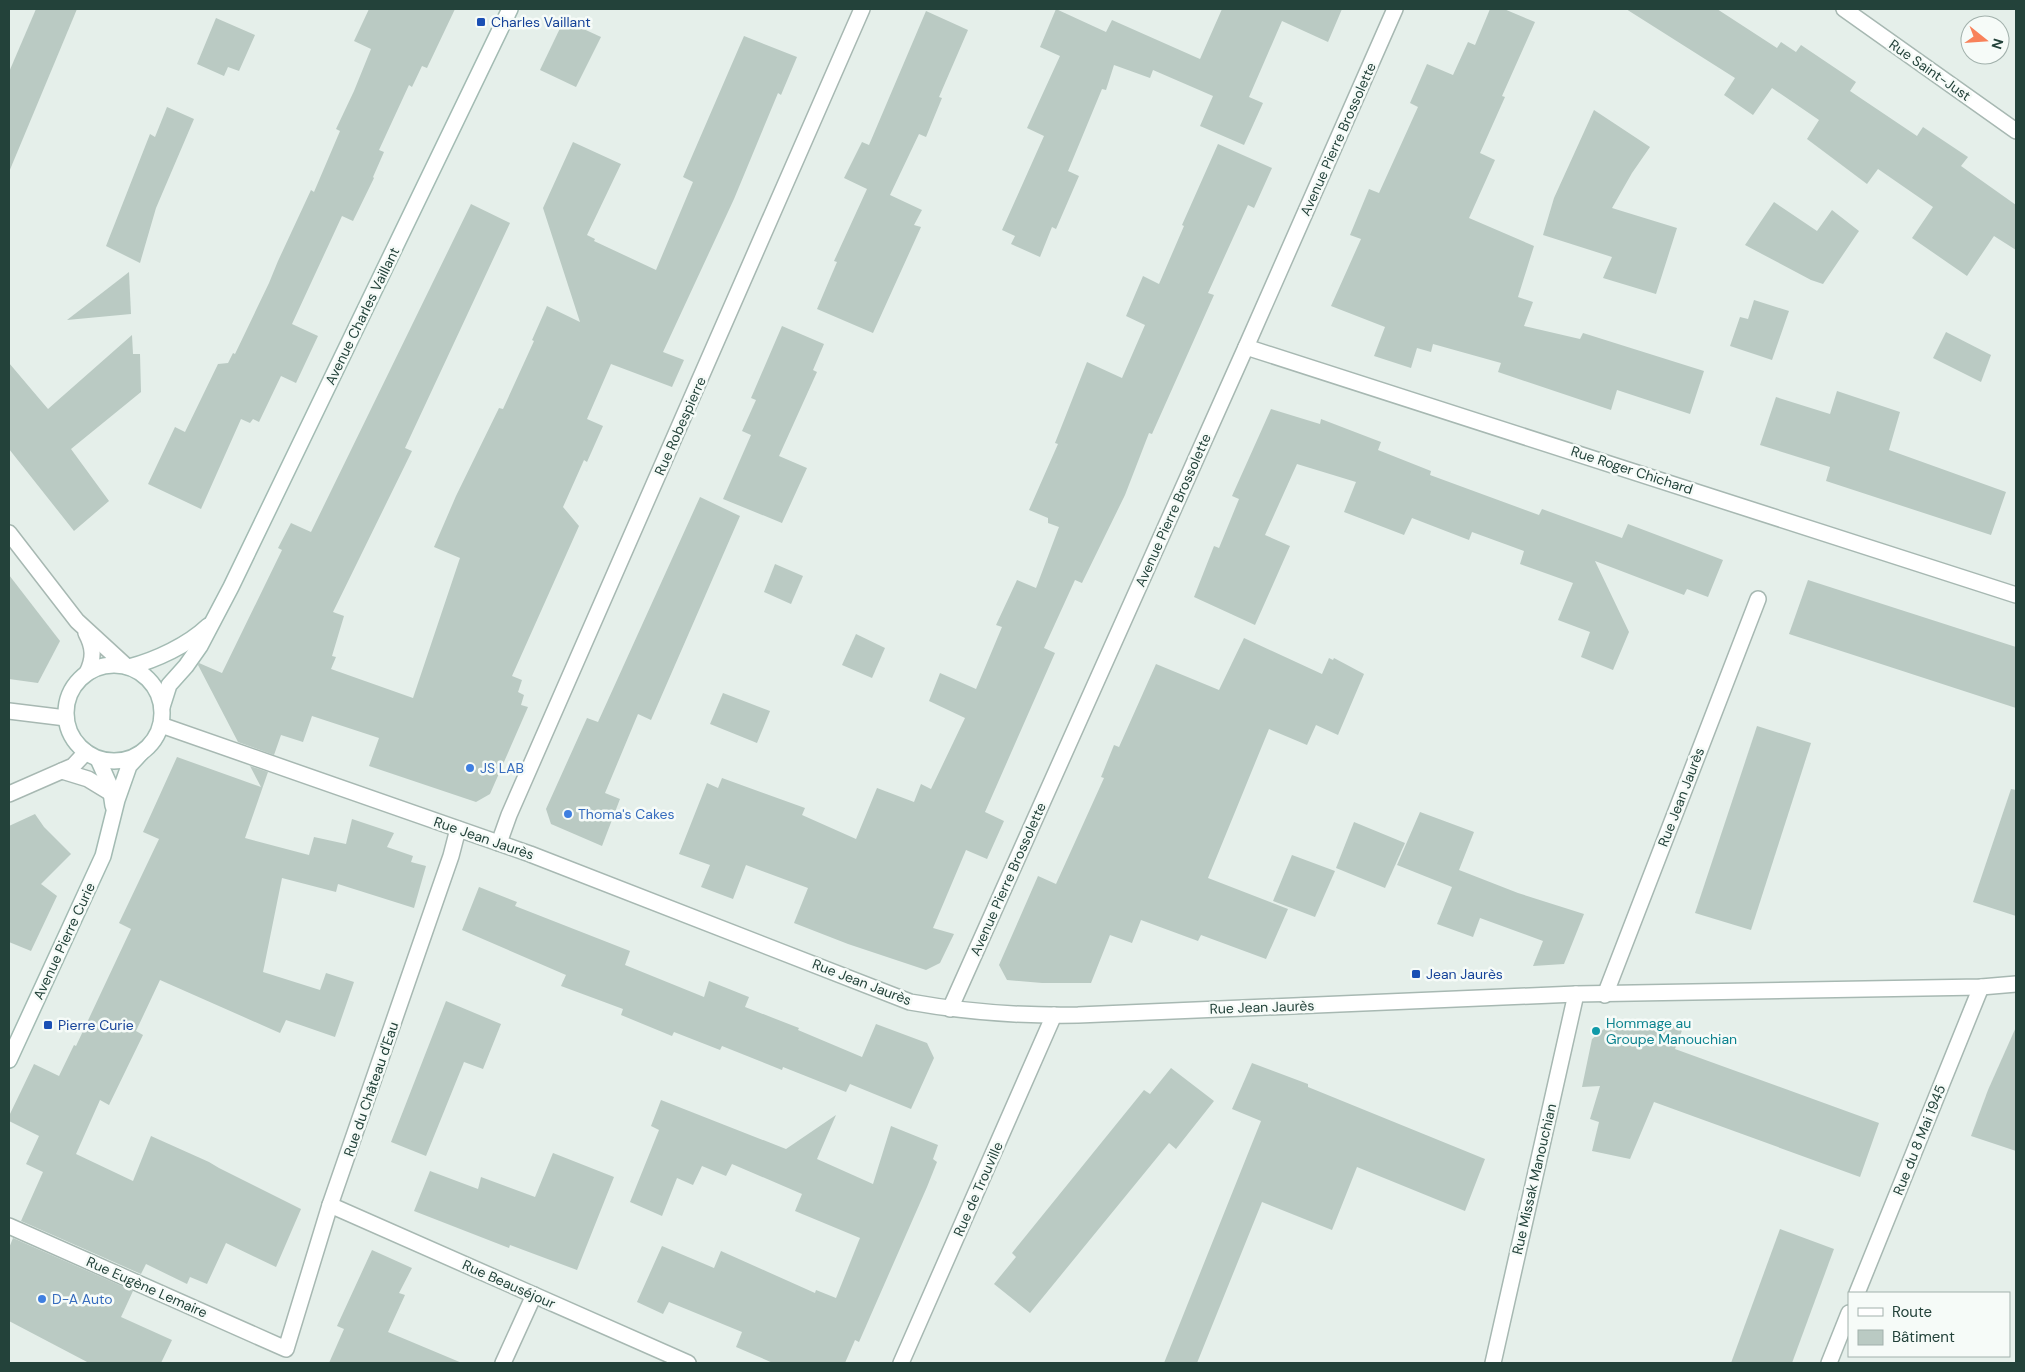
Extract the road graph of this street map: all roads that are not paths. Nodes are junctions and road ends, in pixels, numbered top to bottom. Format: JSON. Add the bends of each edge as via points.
{"nodes":[{"id":1,"x":510,"y":9,"type":"edge"},
{"id":2,"x":862,"y":9,"type":"edge"},
{"id":3,"x":1395,"y":9,"type":"edge"},
{"id":4,"x":1844,"y":9,"type":"edge"},
{"id":5,"x":2016,"y":131,"type":"edge"},
{"id":6,"x":1246,"y":347,"type":"junction"},
{"id":7,"x":9,"y":533,"type":"edge"},
{"id":8,"x":2016,"y":595,"type":"edge"},
{"id":9,"x":1758,"y":599,"type":"dead end"},
{"id":10,"x":211,"y":623,"type":"junction"},
{"id":11,"x":84,"y":629,"type":"junction"},
{"id":12,"x":127,"y":667,"type":"junction"},
{"id":13,"x":87,"y":673,"type":"junction"},
{"id":14,"x":162,"y":707,"type":"junction"},
{"id":15,"x":9,"y":711,"type":"edge"},
{"id":16,"x":66,"y":718,"type":"junction"},
{"id":17,"x":161,"y":725,"type":"junction"},
{"id":18,"x":141,"y":753,"type":"junction"},
{"id":19,"x":92,"y":756,"type":"junction"},
{"id":20,"x":62,"y":771,"type":"junction"},
{"id":21,"x":111,"y":793,"type":"junction"},
{"id":22,"x":9,"y":794,"type":"edge"},
{"id":23,"x":113,"y":820,"type":"junction"},
{"id":24,"x":458,"y":829,"type":"junction"},
{"id":25,"x":499,"y":843,"type":"junction"},
{"id":26,"x":2016,"y":984,"type":"edge"},
{"id":27,"x":1980,"y":987,"type":"junction"},
{"id":28,"x":1576,"y":994,"type":"junction"},
{"id":29,"x":1604,"y":995,"type":"junction"},
{"id":30,"x":950,"y":1009,"type":"junction"},
{"id":31,"x":1054,"y":1015,"type":"junction"},
{"id":32,"x":9,"y":1060,"type":"edge"},
{"id":33,"x":330,"y":1205,"type":"junction"},
{"id":34,"x":9,"y":1226,"type":"edge"},
{"id":35,"x":1857,"y":1292,"type":"edge"},
{"id":36,"x":534,"y":1295,"type":"junction"},
{"id":37,"x":1848,"y":1315,"type":"edge"},
{"id":38,"x":286,"y":1349,"type":"joint"},
{"id":39,"x":503,"y":1363,"type":"edge"},
{"id":40,"x":688,"y":1363,"type":"edge"},
{"id":41,"x":901,"y":1363,"type":"edge"},
{"id":42,"x":1493,"y":1363,"type":"edge"},
{"id":43,"x":1828,"y":1363,"type":"edge"}],
"edges":[{"from":1,"to":10,"type":"street","name":"Avenue Charles Vaillant"},
{"from":2,"to":25,"type":"street","name":"Rue Robespierre"},
{"from":3,"to":6,"type":"street","name":"Avenue Pierre Brossolette"},
{"from":4,"to":5,"type":"street","name":"Rue Saint-Just"},
{"from":6,"to":8,"type":"street","name":"Rue Roger Chichard"},
{"from":6,"to":30,"type":"street","name":"Avenue Pierre Brossolette"},
{"from":7,"to":11,"type":"street"},
{"from":9,"to":29,"type":"street","name":"Rue Jean Jaurès"},
{"from":10,"to":12,"type":"street","name":"Avenue Charles Vaillant","via":[[180,645],[148,661]]},
{"from":10,"to":14,"type":"street","name":"Avenue Charles Vaillant","via":[[194,656],[170,685]]},
{"from":11,"to":12,"type":"street"},
{"from":11,"to":13,"type":"street","via":[[93,654]]},
{"from":12,"to":13,"type":"street","via":[[103,666]]},
{"from":12,"to":14,"type":"street","via":[[138,671],[151,683]]},
{"from":13,"to":16,"type":"street","via":[[69,693]]},
{"from":14,"to":17,"type":"street"},
{"from":15,"to":16,"type":"street"},
{"from":16,"to":19,"type":"street","via":[[76,744]]},
{"from":17,"to":18,"type":"street","via":[[153,741]]},
{"from":17,"to":24,"type":"street","name":"Rue Jean Jaurès"},
{"from":18,"to":19,"type":"street","via":[[116,762]]},
{"from":18,"to":23,"type":"street","name":"Avenue Pierre Curie","via":[[128,766]]},
{"from":19,"to":20,"type":"street"},
{"from":19,"to":21,"type":"street","name":"Avenue Pierre Curie","via":[[104,768]]},
{"from":20,"to":21,"type":"street","via":[[88,779]]},
{"from":20,"to":22,"type":"street"},
{"from":21,"to":23,"type":"street","name":"Avenue Pierre Curie"},
{"from":23,"to":32,"type":"street","name":"Avenue Pierre Curie","via":[[95,875]]},
{"from":24,"to":25,"type":"street","name":"Rue Jean Jaurès"},
{"from":24,"to":33,"type":"street","name":"Rue du Château d'Eau"},
{"from":25,"to":30,"type":"street","name":"Rue Jean Jaurès","via":[[910,1002]]},
{"from":26,"to":27,"type":"street","name":"Rue Jean Jaurès"},
{"from":27,"to":29,"type":"street","name":"Rue Jean Jaurès"},
{"from":27,"to":35,"type":"street","name":"Rue du 8 Mai 1945"},
{"from":28,"to":29,"type":"street","name":"Rue Jean Jaurès"},
{"from":28,"to":31,"type":"street","name":"Rue Jean Jaurès"},
{"from":28,"to":42,"type":"street","name":"Rue Missak Manouchian"},
{"from":30,"to":31,"type":"street","name":"Rue Jean Jaurès"},
{"from":31,"to":41,"type":"street","name":"Rue de Trouville"},
{"from":33,"to":36,"type":"street","name":"Rue Beauséjour"},
{"from":33,"to":38,"type":"street","name":"Rue du Château d'Eau"},
{"from":34,"to":38,"type":"street","name":"Rue Eugène Lemaire"},
{"from":36,"to":39,"type":"street"},
{"from":36,"to":40,"type":"street","name":"Rue Beauséjour"},
{"from":37,"to":43,"type":"street"}]}
